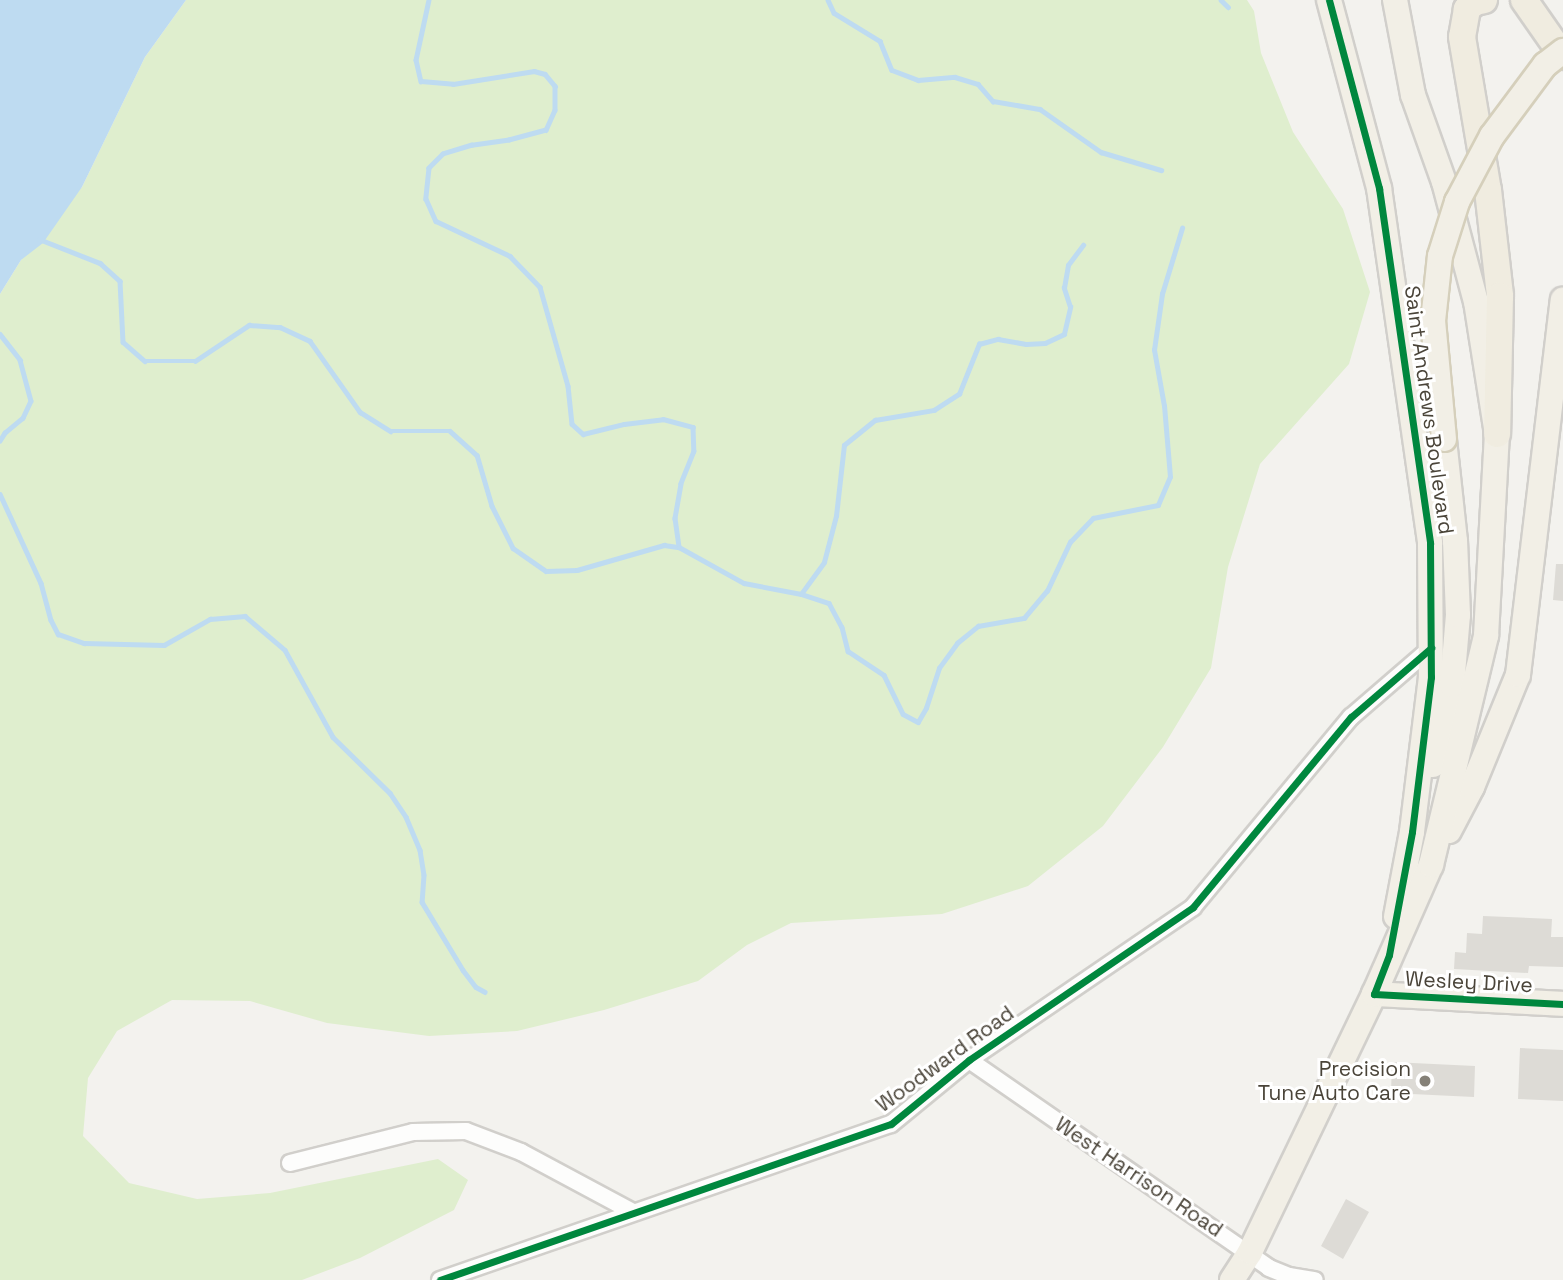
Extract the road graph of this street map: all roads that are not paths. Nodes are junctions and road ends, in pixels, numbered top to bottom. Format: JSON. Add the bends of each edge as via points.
{"nodes":[{"id":1,"x":1329,"y":0,"type":"edge"},
{"id":2,"x":1395,"y":0,"type":"edge"},
{"id":3,"x":1484,"y":0,"type":"edge"},
{"id":4,"x":1522,"y":0,"type":"edge"},
{"id":5,"x":1563,"y":54,"type":"edge"},
{"id":6,"x":1563,"y":300,"type":"edge"},
{"id":7,"x":1497,"y":434,"type":"junction"},
{"id":8,"x":1431,"y":648,"type":"junction"},
{"id":9,"x":1399,"y":672,"type":"junction"},
{"id":10,"x":1431,"y":677,"type":"junction"},
{"id":11,"x":1412,"y":832,"type":"junction"},
{"id":12,"x":1431,"y":865,"type":"junction"},
{"id":13,"x":1389,"y":955,"type":"junction"},
{"id":14,"x":1374,"y":994,"type":"junction"},
{"id":15,"x":1563,"y":1004,"type":"edge"},
{"id":16,"x":969,"y":1060,"type":"junction"},
{"id":17,"x":290,"y":1163,"type":"dead end"},
{"id":18,"x":633,"y":1212,"type":"junction"},
{"id":19,"x":1250,"y":1252,"type":"junction"},
{"id":20,"x":440,"y":1280,"type":"edge"},
{"id":21,"x":1232,"y":1280,"type":"edge"},
{"id":22,"x":1315,"y":1280,"type":"edge"}],
"edges":[{"from":1,"to":8,"type":"main road","name":"Saint Andrews Boulevard","via":[[1379,188],[1430,543]]},
{"from":2,"to":7,"type":"main road","name":"Saint Andrews Boulevard","via":[[1413,95],[1444,182],[1476,302]]},
{"from":3,"to":7,"type":"highway","via":[[1466,9],[1462,37],[1488,190],[1500,296]]},
{"from":4,"to":5,"type":"highway"},
{"from":5,"to":11,"type":"main road","bridge":true,"via":[[1545,65],[1492,136],[1457,202],[1440,256],[1433,321],[1458,615],[1452,685]]},
{"from":6,"to":12,"type":"main road","via":[[1518,676],[1472,787]]},
{"from":7,"to":12,"type":"main road","name":"Saint Andrews Boulevard","via":[[1486,636]]},
{"from":8,"to":9,"type":"street","name":"Woodward Road"},
{"from":8,"to":10,"type":"main road","name":"Saint Andrews Boulevard"},
{"from":9,"to":10,"type":"street"},
{"from":9,"to":16,"type":"street","name":"Woodward Road","via":[[1351,717],[1192,906]]},
{"from":10,"to":11,"type":"main road","name":"Saint Andrews Boulevard"},
{"from":11,"to":13,"type":"main road","name":"Saint Andrews Boulevard"},
{"from":12,"to":13,"type":"main road","name":"Saint Andrews Boulevard"},
{"from":13,"to":14,"type":"main road","name":"Saint Andrews Boulevard"},
{"from":14,"to":15,"type":"main road","name":"Wesley Drive"},
{"from":14,"to":19,"type":"main road","name":"Saint Andrews Boulevard"},
{"from":16,"to":18,"type":"street","name":"Woodward Road","via":[[891,1124]]},
{"from":16,"to":19,"type":"street","name":"West Harrison Road"},
{"from":17,"to":18,"type":"street","via":[[413,1132],[466,1131],[521,1152]]},
{"from":18,"to":20,"type":"street","name":"Woodward Road"},
{"from":19,"to":21,"type":"main road","name":"Saint Andrews Boulevard"},
{"from":19,"to":22,"type":"street","name":"West Harrison Road","via":[[1269,1268]]}]}
